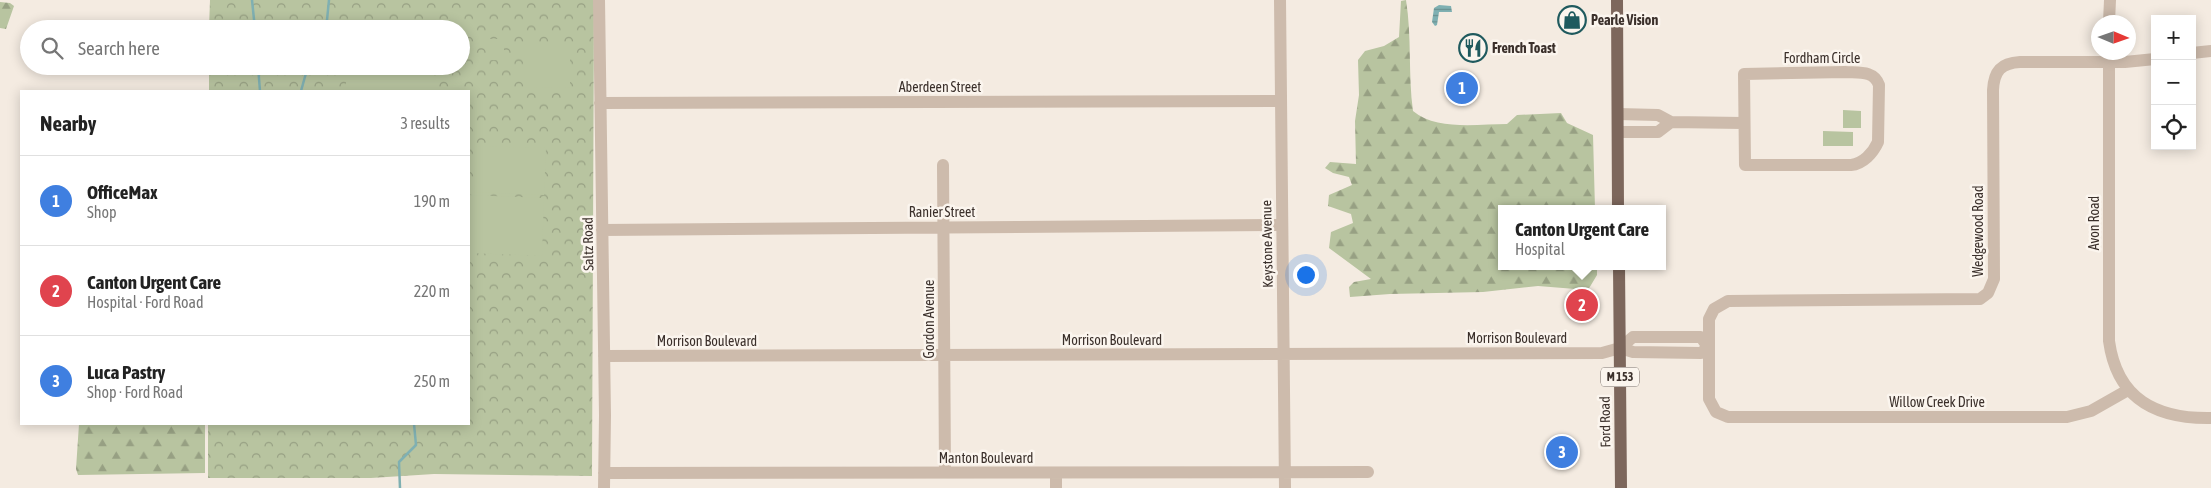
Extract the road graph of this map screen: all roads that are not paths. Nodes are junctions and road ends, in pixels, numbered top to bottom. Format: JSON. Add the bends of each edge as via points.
{"nodes":[{"id":1,"x":599,"y":0,"type":"edge"},
{"id":2,"x":1280,"y":0,"type":"edge"},
{"id":3,"x":1617,"y":0,"type":"edge"},
{"id":4,"x":2110,"y":0,"type":"edge"},
{"id":5,"x":2109,"y":15,"type":"edge"},
{"id":6,"x":2211,"y":51,"type":"edge"},
{"id":7,"x":2196,"y":53,"type":"edge"},
{"id":8,"x":2091,"y":58,"type":"edge"},
{"id":9,"x":2136,"y":58,"type":"edge"},
{"id":10,"x":2151,"y":59,"type":"edge"},
{"id":11,"x":2109,"y":60,"type":"edge"},
{"id":12,"x":1281,"y":101,"type":"junction"},
{"id":13,"x":600,"y":103,"type":"junction"},
{"id":14,"x":1618,"y":114,"type":"junction"},
{"id":15,"x":1672,"y":122,"type":"junction"},
{"id":16,"x":1743,"y":122,"type":"junction"},
{"id":17,"x":1618,"y":132,"type":"junction"},
{"id":18,"x":943,"y":165,"type":"dead end"},
{"id":19,"x":1618,"y":205,"type":"edge"},
{"id":20,"x":1282,"y":225,"type":"junction"},
{"id":21,"x":944,"y":227,"type":"junction"},
{"id":22,"x":602,"y":230,"type":"junction"},
{"id":23,"x":1619,"y":270,"type":"edge"},
{"id":24,"x":1708,"y":347,"type":"junction"},
{"id":25,"x":1620,"y":348,"type":"junction"},
{"id":26,"x":1283,"y":354,"type":"junction"},
{"id":27,"x":944,"y":355,"type":"junction"},
{"id":28,"x":604,"y":356,"type":"junction"},
{"id":29,"x":2128,"y":390,"type":"junction"},
{"id":30,"x":2211,"y":418,"type":"edge"},
{"id":31,"x":945,"y":472,"type":"junction"},
{"id":32,"x":1284,"y":472,"type":"junction"},
{"id":33,"x":1368,"y":472,"type":"dead end"},
{"id":34,"x":604,"y":473,"type":"junction"},
{"id":35,"x":1056,"y":473,"type":"junction"},
{"id":36,"x":604,"y":488,"type":"edge"},
{"id":37,"x":1056,"y":488,"type":"edge"},
{"id":38,"x":1285,"y":488,"type":"edge"},
{"id":39,"x":1621,"y":488,"type":"edge"}],
"edges":[{"from":1,"to":13,"type":"street","name":"Saltz Road"},
{"from":2,"to":12,"type":"street","name":"Keystone Avenue"},
{"from":3,"to":14,"type":"main road"},
{"from":4,"to":5,"type":"street"},
{"from":6,"to":7,"type":"street"},
{"from":8,"to":24,"type":"street","name":"Wedgewood Road","via":[[2010,63],[1996,73],[1993,90],[1994,279],[1985,296],[1974,301],[1728,301],[1718,305],[1712,313]]},
{"from":9,"to":10,"type":"street","name":"Wedgewood Road"},
{"from":11,"to":29,"type":"street","name":"Avon Road","via":[[2108,341],[2114,366]]},
{"from":12,"to":13,"type":"street","name":"Aberdeen Street"},
{"from":12,"to":20,"type":"street","name":"Keystone Avenue"},
{"from":13,"to":22,"type":"street","name":"Saltz Road"},
{"from":14,"to":15,"type":"street","via":[[1658,114]]},
{"from":14,"to":17,"type":"main road"},
{"from":15,"to":16,"type":"street"},
{"from":15,"to":17,"type":"street","via":[[1658,132]]},
{"from":16,"to":16,"type":"street","name":"Fordham Circle","via":[[1745,165],[1855,164],[1868,156],[1878,142],[1878,82],[1875,77],[1864,73],[1744,74]]},
{"from":17,"to":19,"type":"main road"},
{"from":18,"to":21,"type":"street","name":"Gordon Avenue"},
{"from":20,"to":21,"type":"street","name":"Ranier Street"},
{"from":20,"to":26,"type":"street","name":"Keystone Avenue"},
{"from":21,"to":22,"type":"street","name":"Ranier Street"},
{"from":21,"to":27,"type":"street","name":"Gordon Avenue"},
{"from":22,"to":28,"type":"street","name":"Saltz Road"},
{"from":23,"to":25,"type":"main road","name":"Ford Road","number":"M 153"},
{"from":24,"to":25,"type":"street","via":[[1701,353],[1633,352]]},
{"from":24,"to":29,"type":"street","name":"Willow Creek Drive","via":[[1710,402],[1716,412],[1728,416],[2066,417],[2091,411]]},
{"from":25,"to":26,"type":"street","name":"Morrison Boulevard","via":[[1602,353]]},
{"from":25,"to":39,"type":"main road","name":"Ford Road","number":"M 153"},
{"from":26,"to":27,"type":"street","name":"Morrison Boulevard"},
{"from":26,"to":32,"type":"street","name":"Keystone Avenue"},
{"from":27,"to":28,"type":"street","name":"Morrison Boulevard"},
{"from":27,"to":31,"type":"street","name":"Gordon Avenue"},
{"from":28,"to":34,"type":"street","name":"Saltz Road"},
{"from":29,"to":30,"type":"street","via":[[2144,403],[2165,413],[2180,418]]},
{"from":31,"to":34,"type":"street","name":"Manton Boulevard"},
{"from":31,"to":35,"type":"street","name":"Manton Boulevard"},
{"from":32,"to":33,"type":"street","name":"Manton Boulevard"},
{"from":32,"to":35,"type":"street","name":"Manton Boulevard"},
{"from":32,"to":38,"type":"street","name":"Keystone Avenue"},
{"from":34,"to":36,"type":"street","name":"Saltz Road"},
{"from":35,"to":37,"type":"street"}]}
